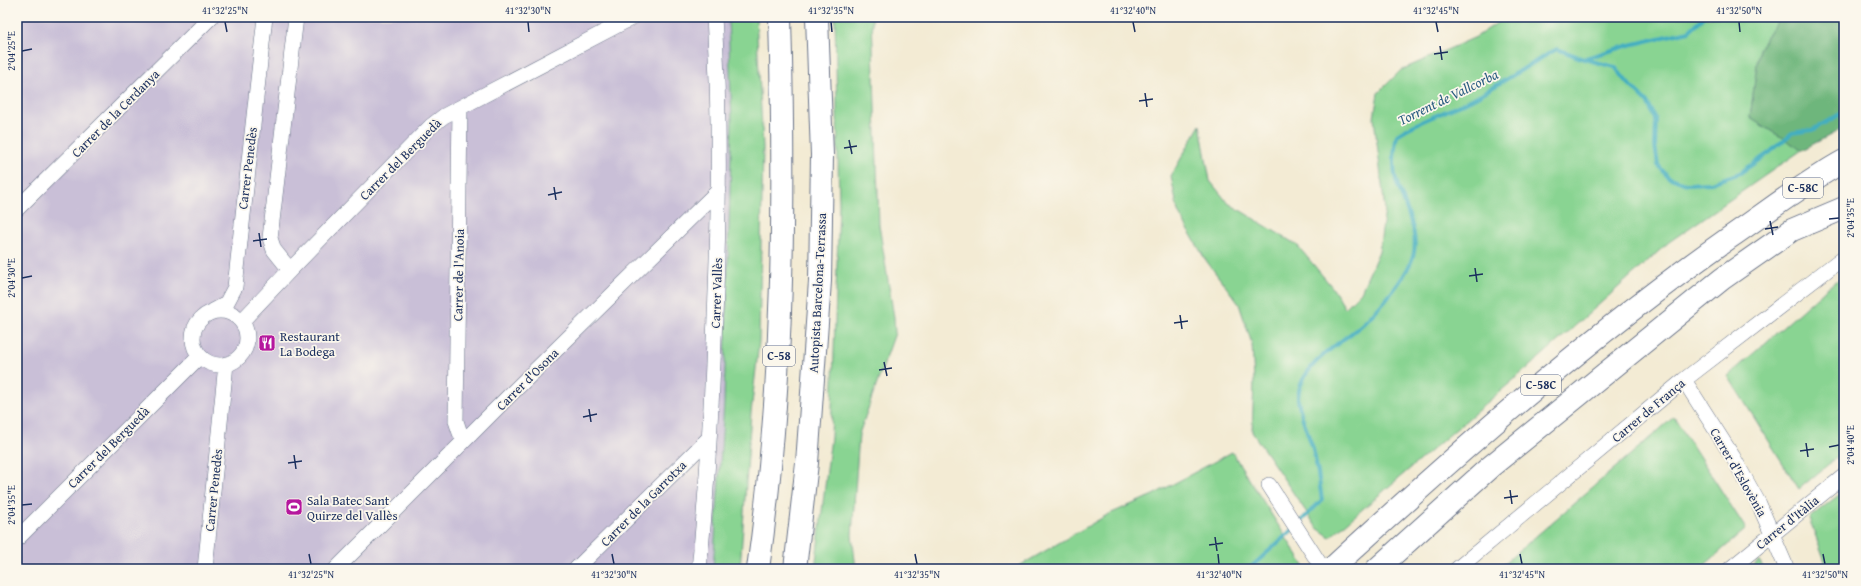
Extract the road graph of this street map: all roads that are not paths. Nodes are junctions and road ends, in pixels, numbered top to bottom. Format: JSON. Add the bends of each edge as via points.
{"nodes":[{"id":1,"x":211,"y":17,"type":"edge"},
{"id":2,"x":265,"y":17,"type":"edge"},
{"id":3,"x":296,"y":17,"type":"edge"},
{"id":4,"x":633,"y":17,"type":"edge"},
{"id":5,"x":714,"y":17,"type":"edge"},
{"id":6,"x":766,"y":17,"type":"edge"},
{"id":7,"x":780,"y":17,"type":"edge"},
{"id":8,"x":817,"y":17,"type":"edge"},
{"id":9,"x":460,"y":108,"type":"junction"},
{"id":10,"x":782,"y":143,"type":"junction"},
{"id":11,"x":1844,"y":161,"type":"edge"},
{"id":12,"x":719,"y":190,"type":"junction"},
{"id":13,"x":1844,"y":196,"type":"edge"},
{"id":14,"x":17,"y":208,"type":"edge"},
{"id":15,"x":1844,"y":208,"type":"edge"},
{"id":16,"x":1792,"y":230,"type":"junction"},
{"id":17,"x":1844,"y":257,"type":"edge"},
{"id":18,"x":290,"y":270,"type":"junction"},
{"id":19,"x":213,"y":311,"type":"junction"},
{"id":20,"x":242,"y":321,"type":"junction"},
{"id":21,"x":200,"y":356,"type":"junction"},
{"id":22,"x":226,"y":364,"type":"junction"},
{"id":23,"x":1684,"y":380,"type":"junction"},
{"id":24,"x":709,"y":438,"type":"junction"},
{"id":25,"x":466,"y":439,"type":"junction"},
{"id":26,"x":1844,"y":476,"type":"edge"},
{"id":27,"x":1269,"y":485,"type":"dead end"},
{"id":28,"x":1773,"y":534,"type":"junction"},
{"id":29,"x":17,"y":539,"type":"edge"},
{"id":30,"x":205,"y":569,"type":"edge"},
{"id":31,"x":336,"y":569,"type":"edge"},
{"id":32,"x":576,"y":569,"type":"edge"},
{"id":33,"x":699,"y":569,"type":"edge"},
{"id":34,"x":758,"y":569,"type":"edge"},
{"id":35,"x":795,"y":569,"type":"edge"},
{"id":36,"x":1323,"y":569,"type":"edge"},
{"id":37,"x":1331,"y":569,"type":"edge"},
{"id":38,"x":1377,"y":569,"type":"edge"},
{"id":39,"x":1457,"y":569,"type":"edge"},
{"id":40,"x":1730,"y":569,"type":"edge"},
{"id":41,"x":1787,"y":569,"type":"edge"}],
"edges":[{"from":1,"to":14,"type":"street","name":"Carrer de la Cerdanya"},
{"from":2,"to":19,"type":"street","name":"Carrer Penedès","via":[[235,287],[226,304]]},
{"from":3,"to":18,"type":"street","via":[[270,238],[274,250]]},
{"from":4,"to":9,"type":"street","name":"Carrer del Berguedà"},
{"from":5,"to":12,"type":"street","name":"Carrer Vallès"},
{"from":6,"to":10,"type":"highway"},
{"from":7,"to":10,"type":"highway","number":"C-58"},
{"from":8,"to":35,"type":"highway","name":"Autopista Barcelona-Terrassa","number":"C-58","via":[[822,156],[820,282],[807,463]]},
{"from":9,"to":18,"type":"street","name":"Carrer del Berguedà","via":[[431,126]]},
{"from":9,"to":25,"type":"street","name":"Carrer de l'Anoia","via":[[456,421],[460,433]]},
{"from":10,"to":34,"type":"highway","number":"C-58","via":[[781,309],[777,400]]},
{"from":11,"to":37,"type":"highway","number":"C-58C","via":[[1677,275],[1468,446]]},
{"from":12,"to":24,"type":"street","name":"Carrer Vallès","via":[[718,265]]},
{"from":12,"to":25,"type":"street","name":"Carrer d'Osona"},
{"from":13,"to":16,"type":"highway","number":"C-58C"},
{"from":15,"to":16,"type":"highway"},
{"from":16,"to":38,"type":"highway","number":"C-58C","via":[[1722,279],[1563,407],[1490,467]]},
{"from":17,"to":23,"type":"street","name":"Carrer de França"},
{"from":18,"to":20,"type":"street","name":"Carrer del Berguedà"},
{"from":19,"to":20,"type":"street","via":[[232,312]]},
{"from":19,"to":21,"type":"street","via":[[201,318],[194,328],[193,339]]},
{"from":20,"to":22,"type":"street","via":[[248,335],[247,345],[238,359]]},
{"from":21,"to":22,"type":"street","via":[[212,364]]},
{"from":21,"to":29,"type":"street","name":"Carrer del Berguedà"},
{"from":22,"to":30,"type":"street","name":"Carrer Penedès"},
{"from":23,"to":28,"type":"street","name":"Carrer d'Eslovènia","via":[[1732,457]]},
{"from":23,"to":39,"type":"street","name":"Carrer de França"},
{"from":24,"to":32,"type":"street","name":"Carrer de la Garrotxa"},
{"from":24,"to":33,"type":"street","name":"Carrer Vallès"},
{"from":25,"to":31,"type":"street","name":"Carrer d'Osona"},
{"from":26,"to":28,"type":"street","name":"Carrer d'Itàlia"},
{"from":27,"to":36,"type":"street"},
{"from":28,"to":40,"type":"street","name":"Carrer d'Itàlia"},
{"from":28,"to":41,"type":"street","name":"Carrer d'Eslovènia"}]}
